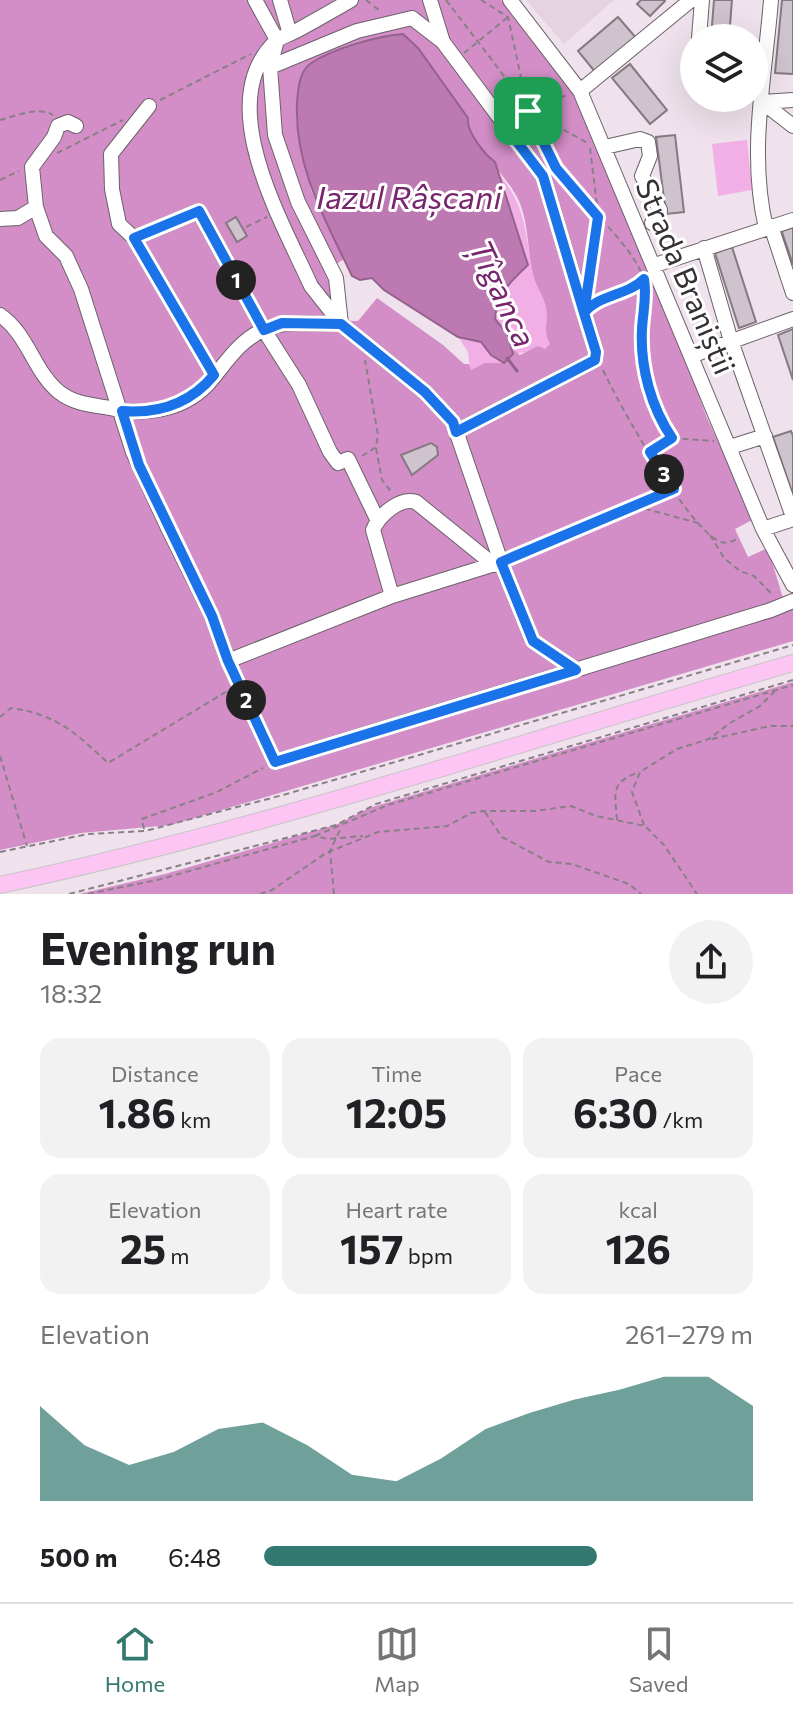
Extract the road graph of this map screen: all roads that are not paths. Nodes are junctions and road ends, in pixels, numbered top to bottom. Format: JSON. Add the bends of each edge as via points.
{"nodes":[{"id":1,"x":255,"y":0,"type":"edge"},
{"id":2,"x":280,"y":0,"type":"edge"},
{"id":3,"x":351,"y":0,"type":"edge"},
{"id":4,"x":430,"y":0,"type":"edge"},
{"id":5,"x":691,"y":0,"type":"edge"},
{"id":6,"x":702,"y":0,"type":"edge"},
{"id":7,"x":771,"y":0,"type":"edge"},
{"id":8,"x":511,"y":7,"type":"edge"},
{"id":9,"x":700,"y":24,"type":"edge"},
{"id":10,"x":768,"y":34,"type":"edge"},
{"id":11,"x":283,"y":37,"type":"junction"},
{"id":12,"x":443,"y":42,"type":"junction"},
{"id":13,"x":270,"y":67,"type":"junction"},
{"id":14,"x":580,"y":91,"type":"junction"},
{"id":15,"x":793,"y":100,"type":"edge"},
{"id":16,"x":768,"y":102,"type":"edge"},
{"id":17,"x":149,"y":106,"type":"dead end"},
{"id":18,"x":768,"y":107,"type":"edge"},
{"id":19,"x":760,"y":112,"type":"edge"},
{"id":20,"x":70,"y":124,"type":"road end"},
{"id":21,"x":793,"y":126,"type":"edge"},
{"id":22,"x":605,"y":147,"type":"junction"},
{"id":23,"x":36,"y":207,"type":"junction"},
{"id":24,"x":0,"y":219,"type":"edge"},
{"id":25,"x":793,"y":220,"type":"edge"},
{"id":26,"x":652,"y":223,"type":"dead end"},
{"id":27,"x":768,"y":227,"type":"junction"},
{"id":28,"x":134,"y":238,"type":"junction"},
{"id":29,"x":704,"y":248,"type":"junction"},
{"id":30,"x":655,"y":265,"type":"junction"},
{"id":31,"x":793,"y":293,"type":"edge"},
{"id":32,"x":0,"y":315,"type":"edge"},
{"id":33,"x":793,"y":319,"type":"edge"},
{"id":34,"x":341,"y":324,"type":"junction"},
{"id":35,"x":264,"y":330,"type":"junction"},
{"id":36,"x":731,"y":341,"type":"junction"},
{"id":37,"x":691,"y":356,"type":"junction"},
{"id":38,"x":214,"y":375,"type":"junction"},
{"id":39,"x":122,"y":411,"type":"junction"},
{"id":40,"x":456,"y":432,"type":"junction"},
{"id":41,"x":765,"y":436,"type":"junction"},
{"id":42,"x":730,"y":447,"type":"junction"},
{"id":43,"x":793,"y":518,"type":"edge"},
{"id":44,"x":377,"y":519,"type":"junction"},
{"id":45,"x":763,"y":529,"type":"junction"},
{"id":46,"x":498,"y":564,"type":"junction"},
{"id":47,"x":793,"y":585,"type":"edge"},
{"id":48,"x":392,"y":596,"type":"junction"},
{"id":49,"x":791,"y":602,"type":"edge"},
{"id":50,"x":228,"y":661,"type":"junction"},
{"id":51,"x":793,"y":663,"type":"edge"},
{"id":52,"x":576,"y":670,"type":"junction"},
{"id":53,"x":0,"y":885,"type":"edge"}],
"edges":[{"from":1,"to":11,"type":"street"},
{"from":2,"to":11,"type":"street"},
{"from":3,"to":11,"type":"street"},
{"from":4,"to":12,"type":"street"},
{"from":5,"to":14,"type":"street"},
{"from":6,"to":9,"type":"street"},
{"from":7,"to":10,"type":"street"},
{"from":8,"to":14,"type":"street","name":"Strada Braniștii"},
{"from":11,"to":13,"type":"street"},
{"from":11,"to":34,"type":"street","via":[[250,88],[254,147],[311,286]]},
{"from":12,"to":13,"type":"street","via":[[412,18],[357,31]]},
{"from":12,"to":40,"type":"street","via":[[543,176],[596,352],[595,360]]},
{"from":13,"to":34,"type":"street","via":[[275,135],[298,202],[336,278]]},
{"from":14,"to":22,"type":"street","name":"Strada Braniștii"},
{"from":15,"to":16,"type":"street"},
{"from":17,"to":28,"type":"street","via":[[111,154],[119,224]]},
{"from":18,"to":21,"type":"street"},
{"from":19,"to":27,"type":"street","via":[[758,170]]},
{"from":20,"to":23,"type":"street","via":[[32,167]]},
{"from":22,"to":26,"type":"street","via":[[648,142],[650,156],[642,176],[660,210]]},
{"from":22,"to":30,"type":"street","name":"Strada Braniștii"},
{"from":23,"to":24,"type":"street","via":[[18,218]]},
{"from":23,"to":39,"type":"street","via":[[46,236],[66,256],[81,289]]},
{"from":25,"to":27,"type":"street"},
{"from":27,"to":29,"type":"street"},
{"from":27,"to":31,"type":"street"},
{"from":28,"to":35,"type":"street","via":[[199,211]]},
{"from":28,"to":38,"type":"street"},
{"from":29,"to":30,"type":"street"},
{"from":29,"to":36,"type":"street"},
{"from":30,"to":37,"type":"street","name":"Strada Braniștii"},
{"from":32,"to":39,"type":"street","via":[[18,331],[59,392],[87,405]]},
{"from":33,"to":36,"type":"street"},
{"from":34,"to":35,"type":"street","via":[[282,323]]},
{"from":34,"to":40,"type":"street","via":[[425,392]]},
{"from":35,"to":38,"type":"street","via":[[241,343]]},
{"from":35,"to":44,"type":"street","via":[[307,398],[330,452],[338,463],[348,459]]},
{"from":36,"to":37,"type":"street"},
{"from":36,"to":41,"type":"street"},
{"from":37,"to":42,"type":"street","name":"Strada Braniștii"},
{"from":38,"to":39,"type":"street","via":[[197,393],[171,407]]},
{"from":39,"to":50,"type":"street","via":[[139,465],[212,616]]},
{"from":40,"to":46,"type":"street"},
{"from":41,"to":42,"type":"street"},
{"from":41,"to":43,"type":"street"},
{"from":42,"to":45,"type":"street","name":"Strada Braniștii"},
{"from":43,"to":45,"type":"street"},
{"from":44,"to":46,"type":"street","via":[[402,502],[416,502]]},
{"from":44,"to":48,"type":"street","via":[[373,530]]},
{"from":45,"to":47,"type":"street","name":"Strada Braniștii"},
{"from":46,"to":48,"type":"street"},
{"from":46,"to":52,"type":"street","via":[[533,641]]},
{"from":48,"to":50,"type":"street"},
{"from":49,"to":52,"type":"street"},
{"from":50,"to":52,"type":"street","via":[[275,762]]},
{"from":51,"to":53,"type":"main road","via":[[286,812]]}]}
